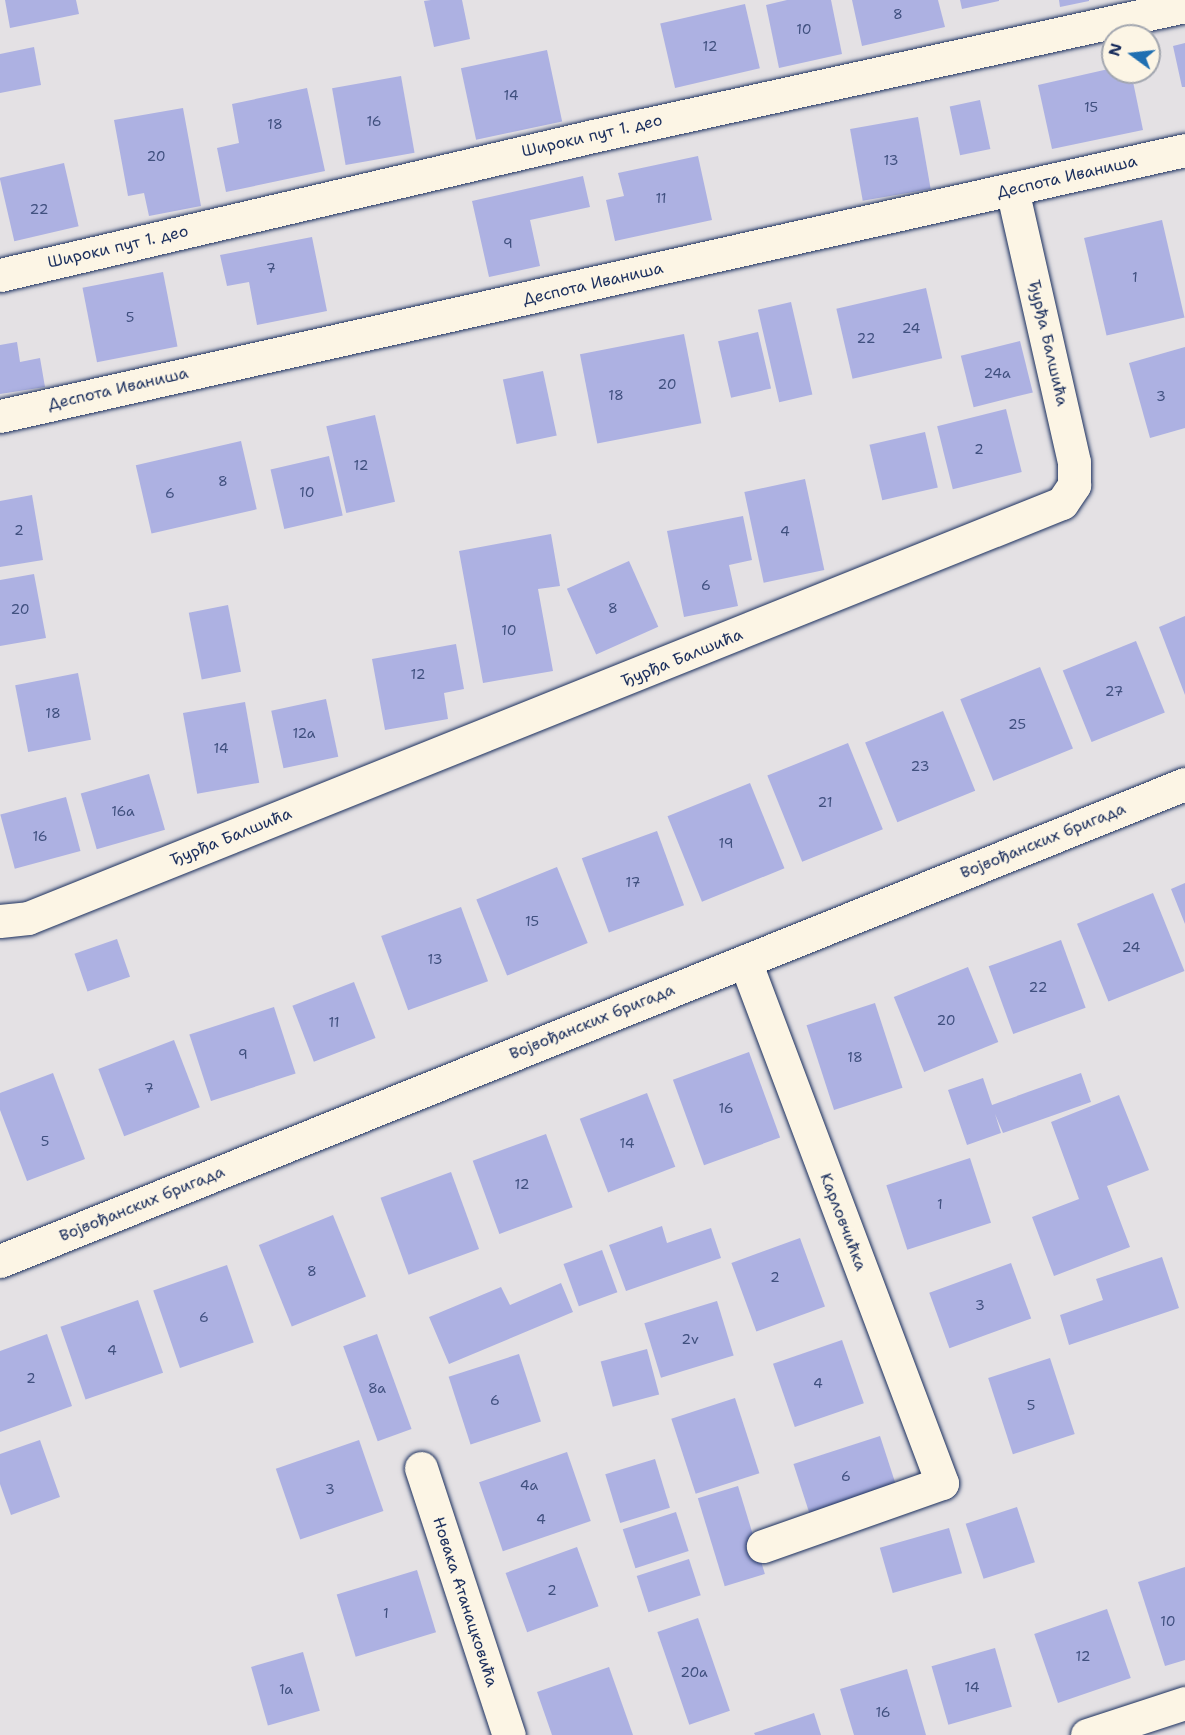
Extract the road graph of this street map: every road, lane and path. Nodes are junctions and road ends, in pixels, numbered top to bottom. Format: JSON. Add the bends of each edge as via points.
{"nodes":[{"id":1,"x":1185,"y":6,"type":"edge"},
{"id":2,"x":1185,"y":150,"type":"edge"},
{"id":3,"x":1012,"y":190,"type":"junction"},
{"id":4,"x":0,"y":275,"type":"edge"},
{"id":5,"x":0,"y":416,"type":"edge"},
{"id":6,"x":1185,"y":784,"type":"edge"},
{"id":7,"x":0,"y":921,"type":"edge"},
{"id":8,"x":745,"y":961,"type":"junction"},
{"id":9,"x":0,"y":1261,"type":"edge"},
{"id":10,"x":421,"y":1468,"type":"dead end"},
{"id":11,"x":763,"y":1546,"type":"dead end"},
{"id":12,"x":1185,"y":1703,"type":"edge"},
{"id":13,"x":508,"y":1735,"type":"edge"},
{"id":14,"x":1087,"y":1735,"type":"edge"}],
"edges":[{"from":1,"to":4,"type":"street","name":"Широки пут 1. део","via":[[593,135]]},
{"from":2,"to":3,"type":"street","name":"Деспота Иваниша"},
{"from":3,"to":5,"type":"street","name":"Деспота Иваниша"},
{"from":3,"to":7,"type":"street","name":"Ђурђа Балшића","via":[[1074,462],[1074,485],[1062,502],[50,909]]},
{"from":6,"to":8,"type":"street","name":"Војвођанских бригада"},
{"from":8,"to":9,"type":"street","name":"Војвођанских бригада"},
{"from":8,"to":11,"type":"street","name":"Карловчићка","via":[[942,1484]]},
{"from":10,"to":13,"type":"street","name":"Новака Атанацковића"},
{"from":12,"to":14,"type":"street"}]}
